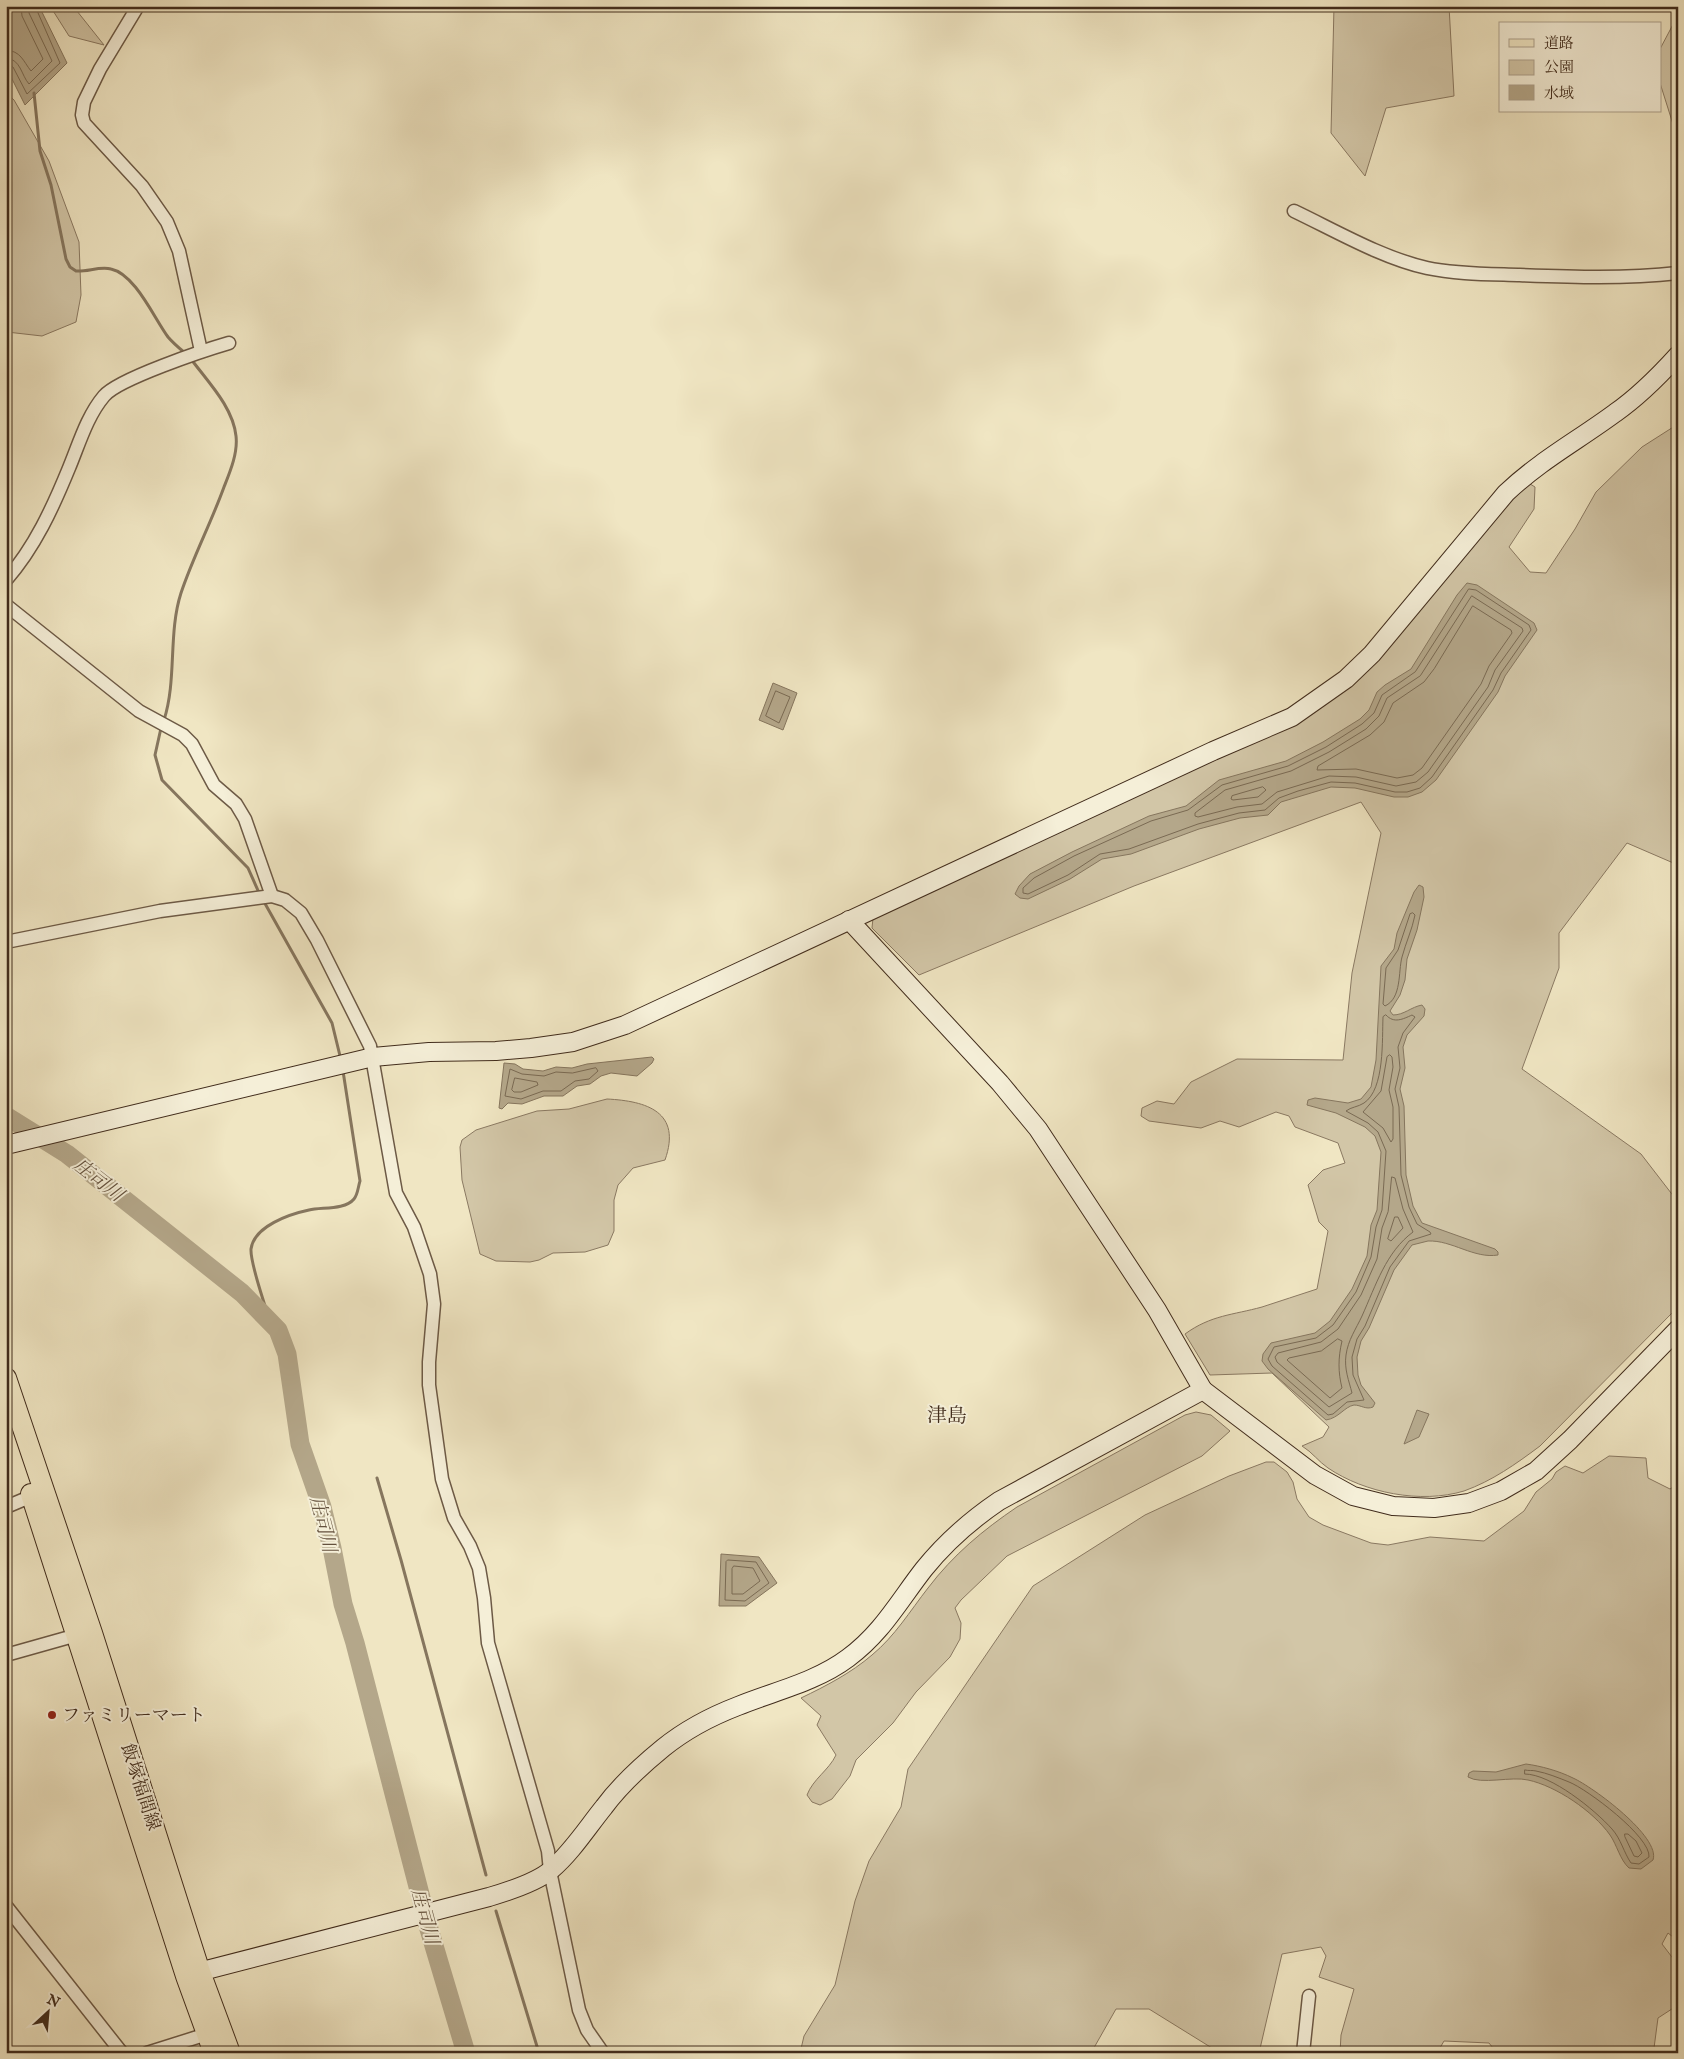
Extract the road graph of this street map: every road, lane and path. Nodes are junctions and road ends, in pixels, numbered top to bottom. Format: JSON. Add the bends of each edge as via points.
{"nodes":[{"id":1,"x":138,"y":6,"type":"edge"},
{"id":2,"x":1294,"y":212,"type":"dead end"},
{"id":3,"x":1678,"y":273,"type":"edge"},
{"id":4,"x":229,"y":343,"type":"dead end"},
{"id":5,"x":201,"y":351,"type":"junction"},
{"id":6,"x":1678,"y":355,"type":"edge"},
{"id":7,"x":6,"y":580,"type":"edge"},
{"id":8,"x":6,"y":606,"type":"edge"},
{"id":9,"x":272,"y":896,"type":"junction"},
{"id":10,"x":849,"y":920,"type":"junction"},
{"id":11,"x":6,"y":942,"type":"edge"},
{"id":12,"x":373,"y":1058,"type":"junction"},
{"id":13,"x":6,"y":1145,"type":"edge"},
{"id":14,"x":1678,"y":1329,"type":"edge"},
{"id":15,"x":6,"y":1378,"type":"edge"},
{"id":16,"x":1207,"y":1393,"type":"junction"},
{"id":17,"x":6,"y":1422,"type":"edge"},
{"id":18,"x":32,"y":1496,"type":"junction"},
{"id":19,"x":6,"y":1507,"type":"edge"},
{"id":20,"x":77,"y":1635,"type":"junction"},
{"id":21,"x":6,"y":1655,"type":"edge"},
{"id":22,"x":550,"y":1871,"type":"junction"},
{"id":23,"x":6,"y":1906,"type":"edge"},
{"id":24,"x":193,"y":1974,"type":"junction"},
{"id":25,"x":1309,"y":1996,"type":"dead end"},
{"id":26,"x":207,"y":2034,"type":"junction"},
{"id":27,"x":112,"y":2046,"type":"edge"},
{"id":28,"x":122,"y":2053,"type":"edge"},
{"id":29,"x":147,"y":2053,"type":"edge"},
{"id":30,"x":214,"y":2053,"type":"edge"},
{"id":31,"x":230,"y":2053,"type":"edge"},
{"id":32,"x":603,"y":2053,"type":"edge"},
{"id":33,"x":1303,"y":2053,"type":"edge"}],
"edges":[{"from":1,"to":5,"type":"street","via":[[100,69],[84,102],[82,115],[84,122],[142,186],[167,222],[179,251]]},
{"from":2,"to":3,"type":"street","via":[[1385,253],[1428,268],[1484,274],[1593,278]]},
{"from":4,"to":5,"type":"street"},
{"from":5,"to":7,"type":"street","via":[[123,383],[104,395],[86,425],[53,507],[37,537]]},
{"from":6,"to":10,"type":"street","via":[[1628,403],[1518,481],[1372,654],[1319,699],[1292,717]]},
{"from":8,"to":9,"type":"street","via":[[139,711],[192,744],[214,785],[236,804],[245,819]]},
{"from":9,"to":11,"type":"street","via":[[160,911]]},
{"from":9,"to":12,"type":"street","via":[[285,900],[300,913],[317,940]]},
{"from":10,"to":12,"type":"street","via":[[625,1025],[573,1042],[505,1050],[429,1052]]},
{"from":10,"to":16,"type":"street","via":[[1000,1082],[1038,1129],[1157,1310]]},
{"from":12,"to":13,"type":"street"},
{"from":12,"to":22,"type":"street","via":[[396,1193],[414,1227],[430,1274],[434,1304],[429,1385],[442,1479],[454,1518],[479,1568],[488,1643],[548,1851]]},
{"from":14,"to":16,"type":"street","via":[[1536,1471],[1501,1491],[1469,1503],[1434,1508],[1393,1506],[1353,1496],[1315,1475]]},
{"from":15,"to":24,"type":"main road","name":"飯塚福間線","via":[[86,1616]]},
{"from":16,"to":22,"type":"street","via":[[999,1501],[973,1519],[924,1570],[880,1628],[848,1658],[810,1679],[736,1706],[698,1725],[665,1747],[630,1776],[574,1847]]},
{"from":17,"to":18,"type":"main road","name":"飯塚福間線"},
{"from":18,"to":19,"type":"street"},
{"from":18,"to":20,"type":"main road","name":"飯塚福間線"},
{"from":20,"to":21,"type":"street"},
{"from":20,"to":24,"type":"main road","name":"飯塚福間線"},
{"from":22,"to":24,"type":"street","via":[[513,1889]]},
{"from":22,"to":32,"type":"street","via":[[578,2010]]},
{"from":23,"to":27,"type":"street"},
{"from":24,"to":26,"type":"main road","name":"飯塚福間線"},
{"from":24,"to":31,"type":"main road","name":"飯塚福間線"},
{"from":25,"to":33,"type":"street"},
{"from":26,"to":29,"type":"street"},
{"from":26,"to":30,"type":"main road","name":"飯塚福間線"},
{"from":27,"to":28,"type":"street"}]}
